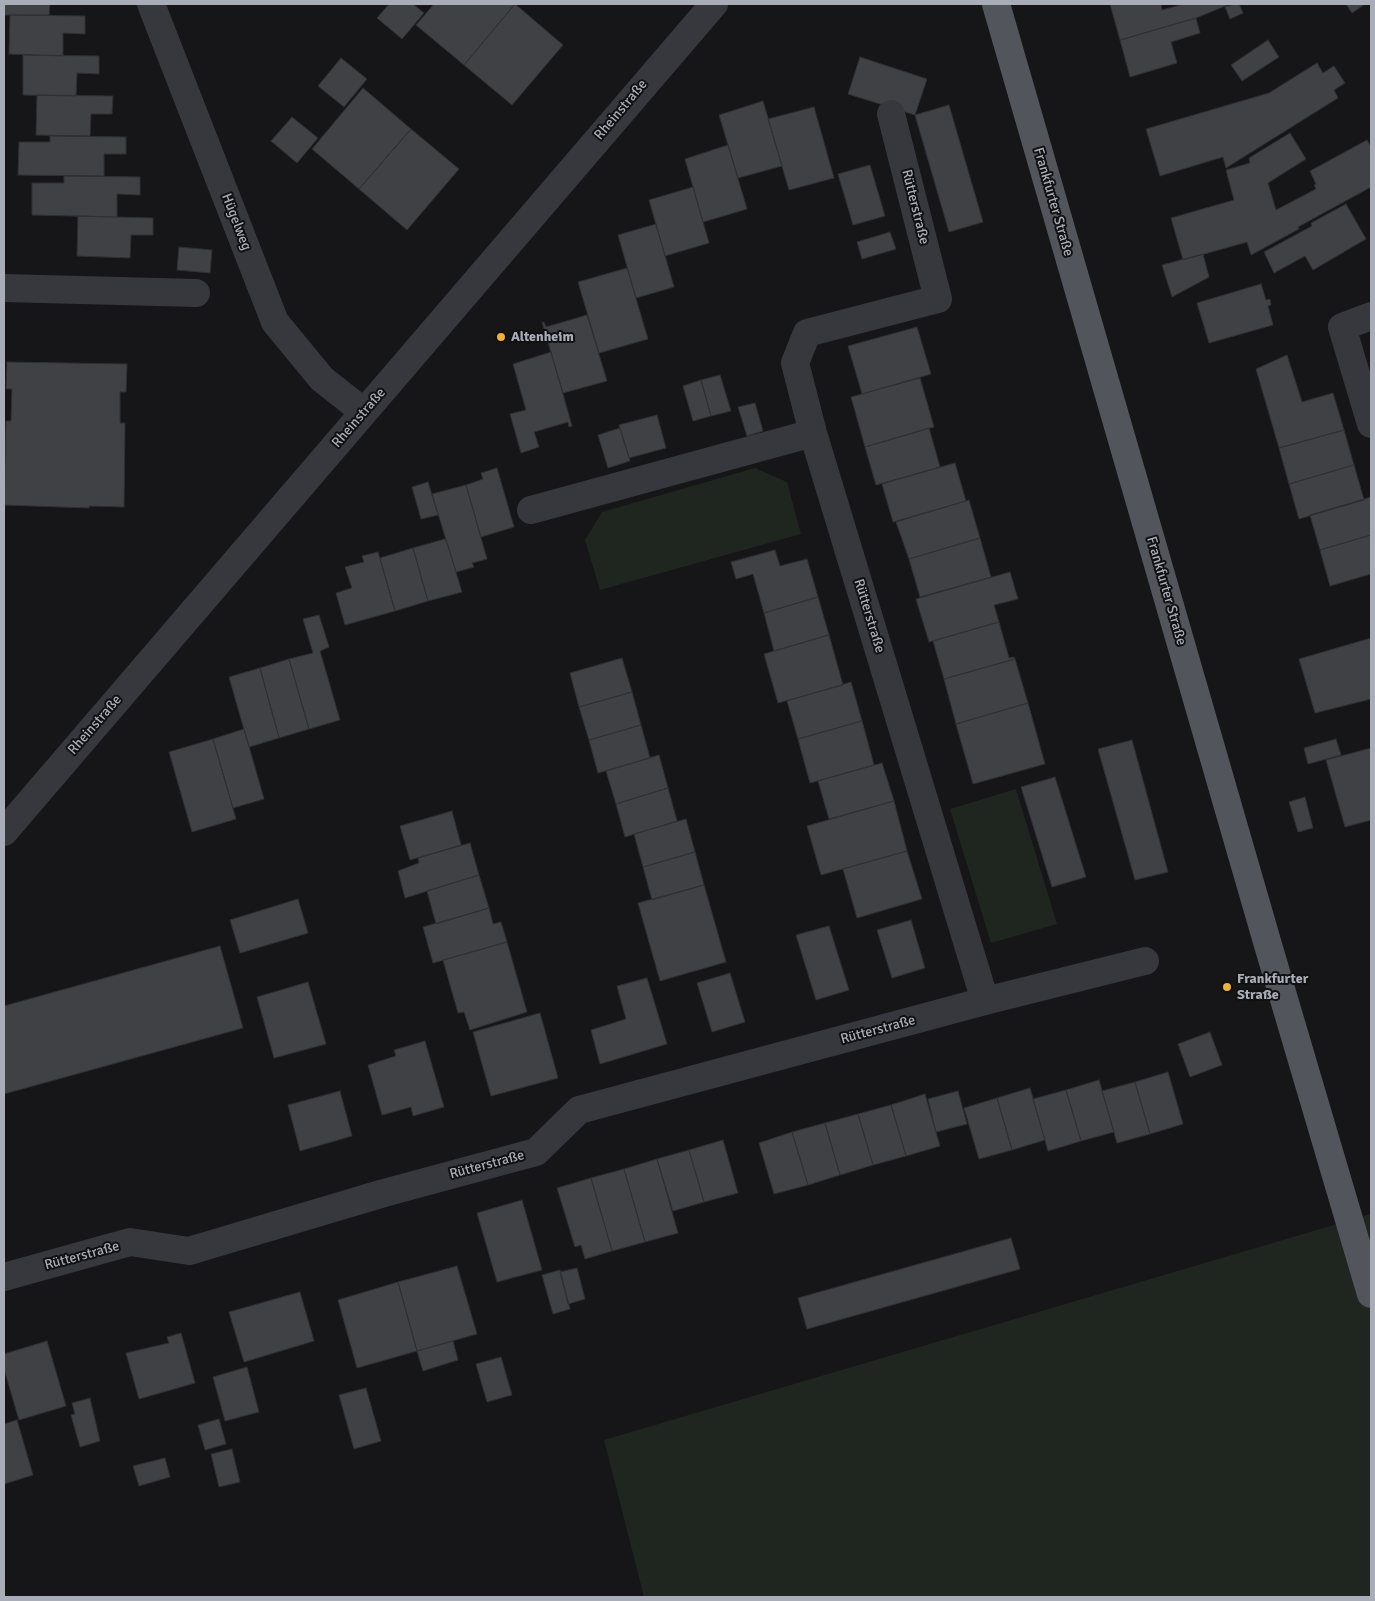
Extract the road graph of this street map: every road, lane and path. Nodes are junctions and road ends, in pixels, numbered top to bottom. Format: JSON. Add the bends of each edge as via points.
{"nodes":[{"id":1,"x":151,"y":4,"type":"edge"},
{"id":2,"x":714,"y":4,"type":"edge"},
{"id":3,"x":996,"y":4,"type":"edge"},
{"id":4,"x":891,"y":114,"type":"dead end"},
{"id":5,"x":4,"y":288,"type":"edge"},
{"id":6,"x":196,"y":292,"type":"dead end"},
{"id":7,"x":1371,"y":316,"type":"edge"},
{"id":8,"x":364,"y":412,"type":"junction"},
{"id":9,"x":1371,"y":424,"type":"edge"},
{"id":10,"x":813,"y":433,"type":"junction"},
{"id":11,"x":531,"y":510,"type":"dead end"},
{"id":12,"x":4,"y":832,"type":"edge"},
{"id":13,"x":1145,"y":961,"type":"dead end"},
{"id":14,"x":985,"y":1001,"type":"junction"},
{"id":15,"x":4,"y":1277,"type":"edge"},
{"id":16,"x":1371,"y":1294,"type":"edge"}],
"edges":[{"from":1,"to":8,"type":"street","name":"Hügelweg","via":[[275,322],[322,379]]},
{"from":2,"to":8,"type":"street","name":"Rheinstraße"},
{"from":3,"to":16,"type":"main road","name":"Frankfurter Straße"},
{"from":4,"to":10,"type":"street","name":"Rütterstraße","via":[[938,299],[807,332],[795,363]]},
{"from":5,"to":6,"type":"street"},
{"from":7,"to":9,"type":"street","via":[[1342,328]]},
{"from":8,"to":12,"type":"street","name":"Rheinstraße"},
{"from":10,"to":11,"type":"street"},
{"from":10,"to":14,"type":"street","name":"Rütterstraße"},
{"from":13,"to":14,"type":"street","name":"Rütterstraße"},
{"from":14,"to":15,"type":"street","name":"Rütterstraße","via":[[579,1110],[536,1152],[189,1251],[130,1242]]}]}
